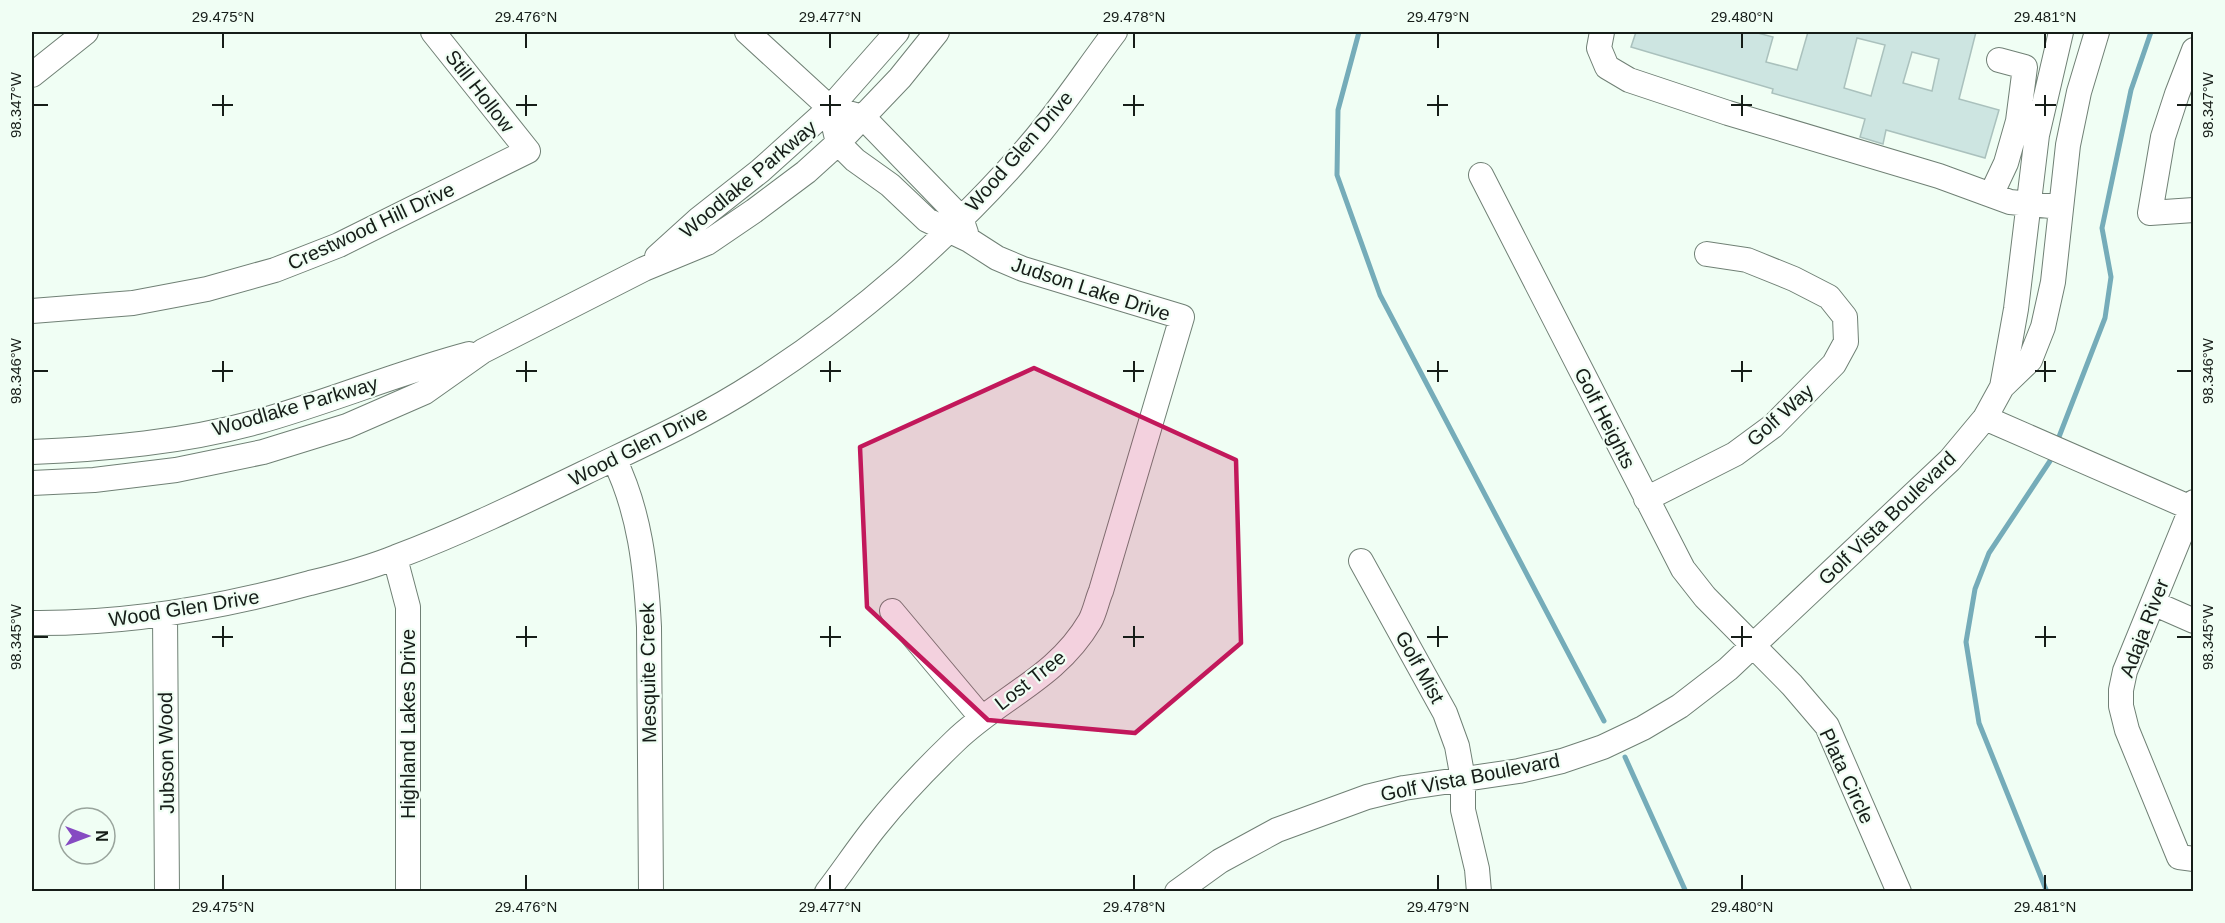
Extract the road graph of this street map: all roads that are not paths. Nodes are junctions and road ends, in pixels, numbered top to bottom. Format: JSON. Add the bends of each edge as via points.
{"nodes":[{"id":1,"x":86,"y":32,"type":"edge"},
{"id":2,"x":433,"y":32,"type":"edge"},
{"id":3,"x":747,"y":32,"type":"edge"},
{"id":4,"x":897,"y":32,"type":"edge"},
{"id":5,"x":937,"y":32,"type":"edge"},
{"id":6,"x":1115,"y":32,"type":"edge"},
{"id":7,"x":1602,"y":32,"type":"edge"},
{"id":8,"x":2061,"y":32,"type":"edge"},
{"id":9,"x":2097,"y":32,"type":"edge"},
{"id":10,"x":2193,"y":50,"type":"edge"},
{"id":11,"x":1999,"y":60,"type":"dead end"},
{"id":12,"x":32,"y":75,"type":"edge"},
{"id":13,"x":830,"y":108,"type":"junction"},
{"id":14,"x":863,"y":117,"type":"junction"},
{"id":15,"x":838,"y":143,"type":"junction"},
{"id":16,"x":528,"y":151,"type":"joint"},
{"id":17,"x":909,"y":164,"type":"junction"},
{"id":18,"x":1481,"y":175,"type":"dead end"},
{"id":19,"x":890,"y":185,"type":"junction"},
{"id":20,"x":1991,"y":195,"type":"junction"},
{"id":21,"x":2029,"y":204,"type":"junction"},
{"id":22,"x":2061,"y":207,"type":"junction"},
{"id":23,"x":2193,"y":210,"type":"edge"},
{"id":24,"x":960,"y":230,"type":"junction"},
{"id":25,"x":1707,"y":255,"type":"dead end"},
{"id":26,"x":644,"y":269,"type":"junction"},
{"id":27,"x":32,"y":311,"type":"edge"},
{"id":28,"x":1182,"y":318,"type":"joint"},
{"id":29,"x":483,"y":351,"type":"junction"},
{"id":30,"x":2002,"y":387,"type":"junction"},
{"id":31,"x":1984,"y":418,"type":"junction"},
{"id":32,"x":32,"y":452,"type":"edge"},
{"id":33,"x":614,"y":459,"type":"junction"},
{"id":34,"x":32,"y":483,"type":"edge"},
{"id":35,"x":1646,"y":499,"type":"junction"},
{"id":36,"x":2192,"y":505,"type":"edge"},
{"id":37,"x":395,"y":558,"type":"junction"},
{"id":38,"x":1361,"y":561,"type":"dead end"},
{"id":39,"x":2153,"y":603,"type":"junction"},
{"id":40,"x":892,"y":611,"type":"dead end"},
{"id":41,"x":165,"y":614,"type":"junction"},
{"id":42,"x":2193,"y":621,"type":"edge"},
{"id":43,"x":32,"y":623,"type":"edge"},
{"id":44,"x":1752,"y":646,"type":"junction"},
{"id":45,"x":981,"y":717,"type":"junction"},
{"id":46,"x":1463,"y":779,"type":"junction"},
{"id":47,"x":2186,"y":858,"type":"edge"},
{"id":48,"x":1189,"y":888,"type":"edge"},
{"id":49,"x":167,"y":891,"type":"edge"},
{"id":50,"x":408,"y":891,"type":"edge"},
{"id":51,"x":651,"y":891,"type":"edge"},
{"id":52,"x":827,"y":891,"type":"edge"},
{"id":53,"x":1479,"y":891,"type":"edge"},
{"id":54,"x":1899,"y":891,"type":"edge"}],
"edges":[{"from":1,"to":12,"type":"street"},
{"from":2,"to":16,"type":"street","name":"Still Hollow"},
{"from":3,"to":13,"type":"street"},
{"from":4,"to":13,"type":"street","name":"Woodlake Parkway"},
{"from":5,"to":14,"type":"street","name":"Woodlake Parkway"},
{"from":6,"to":24,"type":"street","name":"Wood Glen Drive"},
{"from":7,"to":20,"type":"street","via":[[1599,48],[1607,67],[1629,80]]},
{"from":8,"to":21,"type":"street","name":"Golf Vista Boulevard","via":[[2037,135]]},
{"from":9,"to":22,"type":"street","name":"Golf Vista Boulevard","via":[[2070,134]]},
{"from":10,"to":23,"type":"street","via":[[2163,137],[2150,213]]},
{"from":11,"to":20,"type":"street","via":[[2025,67],[2018,120],[2006,163]]},
{"from":13,"to":14,"type":"street"},
{"from":13,"to":15,"type":"street"},
{"from":13,"to":26,"type":"street","name":"Woodlake Parkway"},
{"from":14,"to":15,"type":"street","name":"Woodlake Parkway"},
{"from":14,"to":17,"type":"street","name":"Judson Lake Drive"},
{"from":15,"to":19,"type":"street","name":"Judson Lake Drive"},
{"from":15,"to":26,"type":"street","name":"Woodlake Parkway","via":[[806,172],[707,243]]},
{"from":16,"to":27,"type":"street","name":"Crestwood Hill Drive","via":[[339,245],[275,270],[207,289],[133,303]]},
{"from":17,"to":19,"type":"street"},
{"from":17,"to":24,"type":"street","name":"Judson Lake Drive"},
{"from":18,"to":35,"type":"street","name":"Golf Heights"},
{"from":19,"to":24,"type":"street","name":"Judson Lake Drive","via":[[927,220]]},
{"from":20,"to":21,"type":"street"},
{"from":21,"to":22,"type":"street"},
{"from":21,"to":30,"type":"street","name":"Golf Vista Boulevard"},
{"from":22,"to":30,"type":"street","name":"Golf Vista Boulevard","via":[[2053,282],[2043,327],[2030,360]]},
{"from":24,"to":28,"type":"street","name":"Judson Lake Drive","via":[[997,258],[1023,269]]},
{"from":24,"to":33,"type":"street","name":"Wood Glen Drive","via":[[763,379]]},
{"from":25,"to":35,"type":"street","name":"Golf Way","via":[[1747,260],[1829,297],[1845,317],[1846,342],[1834,364],[1773,426],[1735,454]]},
{"from":26,"to":29,"type":"street","name":"Woodlake Parkway"},
{"from":28,"to":45,"type":"street","name":"Lost Tree","via":[[1090,619],[1072,646],[1047,672]]},
{"from":29,"to":32,"type":"street","name":"Woodlake Parkway","via":[[418,368],[255,422],[171,440]]},
{"from":29,"to":34,"type":"street","name":"Woodlake Parkway","via":[[425,392],[347,426],[263,452],[176,470]]},
{"from":30,"to":31,"type":"street","name":"Golf Vista Boulevard"},
{"from":31,"to":36,"type":"street"},
{"from":31,"to":44,"type":"street","name":"Golf Vista Boulevard","via":[[1950,460]]},
{"from":33,"to":37,"type":"street","name":"Wood Glen Drive"},
{"from":33,"to":51,"type":"street","name":"Mesquite Creek","via":[[636,517],[647,585]]},
{"from":35,"to":44,"type":"street","name":"Golf Heights","via":[[1683,569]]},
{"from":36,"to":39,"type":"street","name":"Adaja River"},
{"from":37,"to":41,"type":"street","name":"Wood Glen Drive","via":[[280,591]]},
{"from":37,"to":50,"type":"street","name":"Highland Lakes Drive","via":[[408,607]]},
{"from":38,"to":46,"type":"street","name":"Golf Mist","via":[[1445,713]]},
{"from":39,"to":42,"type":"street"},
{"from":39,"to":47,"type":"street","name":"Adaja River","via":[[2125,671],[2121,706],[2127,730]]},
{"from":40,"to":45,"type":"street"},
{"from":41,"to":43,"type":"street","name":"Wood Glen Drive","via":[[109,621]]},
{"from":41,"to":49,"type":"street","name":"Jubson Wood"},
{"from":44,"to":46,"type":"street","name":"Golf Vista Boulevard","via":[[1680,706],[1613,742],[1562,761]]},
{"from":44,"to":54,"type":"street","name":"Plata Circle","via":[[1827,726]]},
{"from":45,"to":52,"type":"street","name":"Lost Tree","via":[[902,795]]},
{"from":46,"to":48,"type":"street","name":"Golf Vista Boulevard","via":[[1367,797],[1277,830],[1220,861]]},
{"from":46,"to":53,"type":"street","name":"Golf Mist","via":[[1463,810]]}]}
